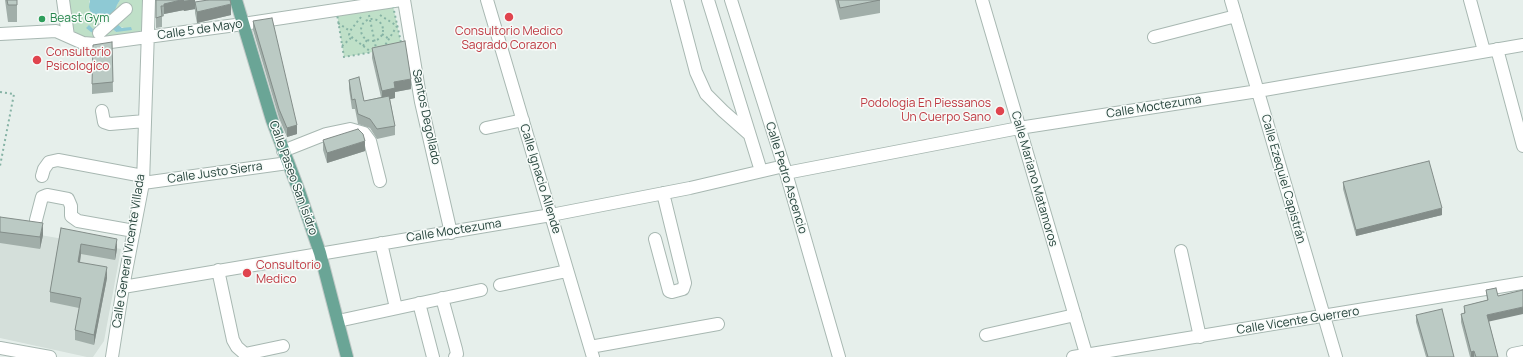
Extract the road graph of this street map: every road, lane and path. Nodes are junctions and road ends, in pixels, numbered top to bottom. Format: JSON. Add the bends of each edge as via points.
{"nodes":[{"id":1,"x":63,"y":0,"type":"edge"},
{"id":2,"x":149,"y":0,"type":"edge"},
{"id":3,"x":236,"y":0,"type":"edge"},
{"id":4,"x":397,"y":0,"type":"edge"},
{"id":5,"x":487,"y":0,"type":"edge"},
{"id":6,"x":677,"y":0,"type":"edge"},
{"id":7,"x":708,"y":0,"type":"edge"},
{"id":8,"x":731,"y":0,"type":"edge"},
{"id":9,"x":982,"y":0,"type":"edge"},
{"id":10,"x":1231,"y":0,"type":"edge"},
{"id":11,"x":1470,"y":0,"type":"edge"},
{"id":12,"x":126,"y":9,"type":"dead end"},
{"id":13,"x":369,"y":10,"type":"junction"},
{"id":14,"x":1236,"y":16,"type":"junction"},
{"id":15,"x":384,"y":17,"type":"junction"},
{"id":16,"x":370,"y":19,"type":"junction"},
{"id":17,"x":380,"y":22,"type":"junction"},
{"id":18,"x":338,"y":23,"type":"junction"},
{"id":19,"x":356,"y":23,"type":"junction"},
{"id":20,"x":243,"y":24,"type":"junction"},
{"id":21,"x":397,"y":26,"type":"junction"},
{"id":22,"x":362,"y":27,"type":"junction"},
{"id":23,"x":350,"y":31,"type":"junction"},
{"id":24,"x":99,"y":33,"type":"dead end"},
{"id":25,"x":0,"y":34,"type":"edge"},
{"id":26,"x":382,"y":34,"type":"junction"},
{"id":27,"x":68,"y":36,"type":"junction"},
{"id":28,"x":148,"y":37,"type":"junction"},
{"id":29,"x":1154,"y":37,"type":"dead end"},
{"id":30,"x":351,"y":38,"type":"junction"},
{"id":31,"x":390,"y":39,"type":"junction"},
{"id":32,"x":367,"y":40,"type":"junction"},
{"id":33,"x":374,"y":41,"type":"junction"},
{"id":34,"x":1523,"y":45,"type":"edge"},
{"id":35,"x":342,"y":46,"type":"junction"},
{"id":36,"x":363,"y":46,"type":"junction"},
{"id":37,"x":1490,"y":50,"type":"junction"},
{"id":38,"x":376,"y":51,"type":"junction"},
{"id":39,"x":381,"y":51,"type":"junction"},
{"id":40,"x":371,"y":52,"type":"junction"},
{"id":41,"x":1258,"y":91,"type":"junction"},
{"id":42,"x":0,"y":92,"type":"edge"},
{"id":43,"x":102,"y":111,"type":"dead end"},
{"id":44,"x":523,"y":120,"type":"junction"},
{"id":45,"x":145,"y":121,"type":"junction"},
{"id":46,"x":486,"y":128,"type":"dead end"},
{"id":47,"x":1019,"y":128,"type":"junction"},
{"id":48,"x":749,"y":134,"type":"junction"},
{"id":49,"x":1523,"y":146,"type":"edge"},
{"id":50,"x":283,"y":150,"type":"junction"},
{"id":51,"x":1,"y":160,"type":"edge"},
{"id":52,"x":288,"y":163,"type":"junction"},
{"id":53,"x":0,"y":166,"type":"edge"},
{"id":54,"x":785,"y":170,"type":"junction"},
{"id":55,"x":761,"y":171,"type":"junction"},
{"id":56,"x":42,"y":176,"type":"dead end"},
{"id":57,"x":143,"y":179,"type":"junction"},
{"id":58,"x":380,"y":181,"type":"dead end"},
{"id":59,"x":663,"y":193,"type":"junction"},
{"id":60,"x":551,"y":215,"type":"junction"},
{"id":61,"x":36,"y":220,"type":"dead end"},
{"id":62,"x":134,"y":231,"type":"junction"},
{"id":63,"x":451,"y":232,"type":"junction"},
{"id":64,"x":655,"y":238,"type":"dead end"},
{"id":65,"x":381,"y":243,"type":"junction"},
{"id":66,"x":1181,"y":250,"type":"dead end"},
{"id":67,"x":320,"y":253,"type":"junction"},
{"id":68,"x":218,"y":270,"type":"junction"},
{"id":69,"x":563,"y":272,"type":"junction"},
{"id":70,"x":1523,"y":284,"type":"edge"},
{"id":71,"x":500,"y":285,"type":"dead end"},
{"id":72,"x":123,"y":287,"type":"junction"},
{"id":73,"x":481,"y":290,"type":"dead end"},
{"id":74,"x":442,"y":298,"type":"junction"},
{"id":75,"x":419,"y":303,"type":"junction"},
{"id":76,"x":396,"y":308,"type":"junction"},
{"id":77,"x":1075,"y":316,"type":"junction"},
{"id":78,"x":1324,"y":317,"type":"junction"},
{"id":79,"x":338,"y":322,"type":"junction"},
{"id":80,"x":718,"y":324,"type":"dead end"},
{"id":81,"x":986,"y":335,"type":"dead end"},
{"id":82,"x":1200,"y":337,"type":"junction"},
{"id":83,"x":283,"y":346,"type":"dead end"},
{"id":84,"x":0,"y":348,"type":"edge"},
{"id":85,"x":592,"y":352,"type":"edge"},
{"id":86,"x":1087,"y":356,"type":"edge"},
{"id":87,"x":50,"y":357,"type":"edge"},
{"id":88,"x":112,"y":357,"type":"edge"},
{"id":89,"x":347,"y":357,"type":"edge"},
{"id":90,"x":433,"y":357,"type":"edge"},
{"id":91,"x":455,"y":357,"type":"edge"},
{"id":92,"x":839,"y":357,"type":"edge"},
{"id":93,"x":1073,"y":357,"type":"edge"},
{"id":94,"x":1336,"y":357,"type":"edge"}],
"edges":[{"from":1,"to":27,"type":"street"},
{"from":2,"to":28,"type":"street","name":"Calle General Vicente Villada"},
{"from":3,"to":20,"type":"main road","name":"Calle Paseo San Isidro"},
{"from":4,"to":20,"type":"street","name":"Calle 5 de Mayo"},
{"from":4,"to":63,"type":"street","name":"Santos Degollado"},
{"from":5,"to":44,"type":"street","name":"Calle Ignacio Allende"},
{"from":6,"to":48,"type":"street","via":[[696,72],[706,94]]},
{"from":7,"to":48,"type":"street"},
{"from":8,"to":54,"type":"street","name":"Calle Pedro Ascencio"},
{"from":9,"to":47,"type":"street","name":"Calle Mariano Matamoros"},
{"from":10,"to":14,"type":"street","name":"Calle Ezequiel Capistrán"},
{"from":11,"to":37,"type":"street"},
{"from":12,"to":24,"type":"street"},
{"from":13,"to":15,"type":"path"},
{"from":13,"to":16,"type":"path"},
{"from":13,"to":18,"type":"path","via":[[337,14]]},
{"from":13,"to":19,"type":"path"},
{"from":13,"to":21,"type":"path","via":[[393,6]]},
{"from":14,"to":29,"type":"street"},
{"from":14,"to":41,"type":"street","name":"Calle Ezequiel Capistrán"},
{"from":15,"to":17,"type":"path"},
{"from":15,"to":21,"type":"path"},
{"from":16,"to":17,"type":"path"},
{"from":16,"to":22,"type":"path","via":[[364,22]]},
{"from":16,"to":33,"type":"path"},
{"from":17,"to":26,"type":"path"},
{"from":18,"to":23,"type":"path"},
{"from":18,"to":35,"type":"path"},
{"from":19,"to":22,"type":"path"},
{"from":19,"to":23,"type":"path"},
{"from":20,"to":28,"type":"street","name":"Calle 5 de Mayo"},
{"from":20,"to":50,"type":"main road","name":"Calle Paseo San Isidro"},
{"from":21,"to":31,"type":"path"},
{"from":21,"to":39,"type":"path","via":[[402,47]]},
{"from":22,"to":32,"type":"path","via":[[362,36]]},
{"from":23,"to":30,"type":"path"},
{"from":25,"to":27,"type":"street","name":"Calle 5 de Mayo","via":[[56,31]]},
{"from":26,"to":31,"type":"path"},
{"from":26,"to":33,"type":"path"},
{"from":27,"to":28,"type":"street","name":"Calle 5 de Mayo","via":[[83,43],[96,44]]},
{"from":28,"to":45,"type":"street","name":"Calle General Vicente Villada"},
{"from":30,"to":35,"type":"path"},
{"from":30,"to":36,"type":"path"},
{"from":31,"to":39,"type":"path"},
{"from":32,"to":33,"type":"path"},
{"from":32,"to":36,"type":"path"},
{"from":33,"to":38,"type":"path"},
{"from":34,"to":37,"type":"street","name":"Calle Moctezuma"},
{"from":35,"to":40,"type":"path","via":[[344,57]]},
{"from":36,"to":40,"type":"path"},
{"from":37,"to":41,"type":"street","name":"Calle Moctezuma"},
{"from":37,"to":49,"type":"street"},
{"from":38,"to":39,"type":"path"},
{"from":38,"to":40,"type":"path"},
{"from":41,"to":47,"type":"street","name":"Calle Moctezuma"},
{"from":41,"to":78,"type":"street","name":"Calle Ezequiel Capistrán"},
{"from":42,"to":51,"type":"path","via":[[14,94]]},
{"from":43,"to":45,"type":"street","via":[[104,122],[110,124]]},
{"from":44,"to":46,"type":"street"},
{"from":44,"to":60,"type":"street","name":"Calle Ignacio Allende"},
{"from":45,"to":57,"type":"street","name":"Calle General Vicente Villada"},
{"from":47,"to":54,"type":"street","name":"Calle Moctezuma"},
{"from":47,"to":77,"type":"street","name":"Calle Mariano Matamoros"},
{"from":48,"to":55,"type":"street"},
{"from":50,"to":52,"type":"main road","name":"Calle Paseo San Isidro"},
{"from":50,"to":58,"type":"street","via":[[326,134],[350,129],[364,133],[370,142]]},
{"from":51,"to":53,"type":"path"},
{"from":52,"to":57,"type":"street","name":"Calle Justo Sierra"},
{"from":52,"to":67,"type":"main road","name":"Calle Paseo San Isidro"},
{"from":54,"to":55,"type":"street","name":"Calle Moctezuma"},
{"from":54,"to":92,"type":"street","name":"Calle Pedro Ascencio"},
{"from":55,"to":59,"type":"street","name":"Calle Moctezuma"},
{"from":56,"to":57,"type":"street","name":"Calle Justo Sierra","via":[[49,162],[58,160]]},
{"from":57,"to":62,"type":"street","name":"Calle General Vicente Villada"},
{"from":59,"to":60,"type":"street","name":"Calle Moctezuma"},
{"from":59,"to":64,"type":"street","via":[[685,283],[683,289],[669,291]]},
{"from":60,"to":63,"type":"street","name":"Calle Moctezuma"},
{"from":60,"to":69,"type":"street","name":"Calle Ignacio Allende"},
{"from":61,"to":62,"type":"street","via":[[42,197],[47,195],[68,198],[71,216],[78,221]]},
{"from":62,"to":72,"type":"street","name":"Calle General Vicente Villada"},
{"from":63,"to":65,"type":"street","name":"Calle Moctezuma"},
{"from":65,"to":67,"type":"street","name":"Calle Moctezuma"},
{"from":65,"to":76,"type":"street"},
{"from":66,"to":82,"type":"street"},
{"from":67,"to":68,"type":"street","name":"Calle Moctezuma"},
{"from":67,"to":79,"type":"main road","name":"Calle Paseo San Isidro"},
{"from":68,"to":72,"type":"street","name":"Calle Moctezuma"},
{"from":68,"to":83,"type":"street","via":[[233,340],[237,347],[245,354]]},
{"from":69,"to":71,"type":"street"},
{"from":69,"to":85,"type":"street","name":"Calle Ignacio Allende"},
{"from":70,"to":78,"type":"street","name":"Calle Vicente Guerrero"},
{"from":72,"to":88,"type":"street","name":"Calle General Vicente Villada"},
{"from":73,"to":74,"type":"street"},
{"from":74,"to":75,"type":"street"},
{"from":74,"to":91,"type":"street","via":[[456,348]]},
{"from":75,"to":76,"type":"street"},
{"from":75,"to":90,"type":"street"},
{"from":76,"to":79,"type":"street"},
{"from":77,"to":81,"type":"street"},
{"from":77,"to":86,"type":"street","name":"Calle Mariano Matamoros"},
{"from":78,"to":82,"type":"street","name":"Calle Vicente Guerrero"},
{"from":78,"to":94,"type":"street","name":"Calle Ezequiel Capistrán"},
{"from":79,"to":89,"type":"main road","name":"Calle Paseo San Isidro"},
{"from":80,"to":85,"type":"street"},
{"from":82,"to":86,"type":"street","name":"Calle Vicente Guerrero"},
{"from":84,"to":87,"type":"street"},
{"from":86,"to":93,"type":"street","name":"Calle Vicente Guerrero"}]}
